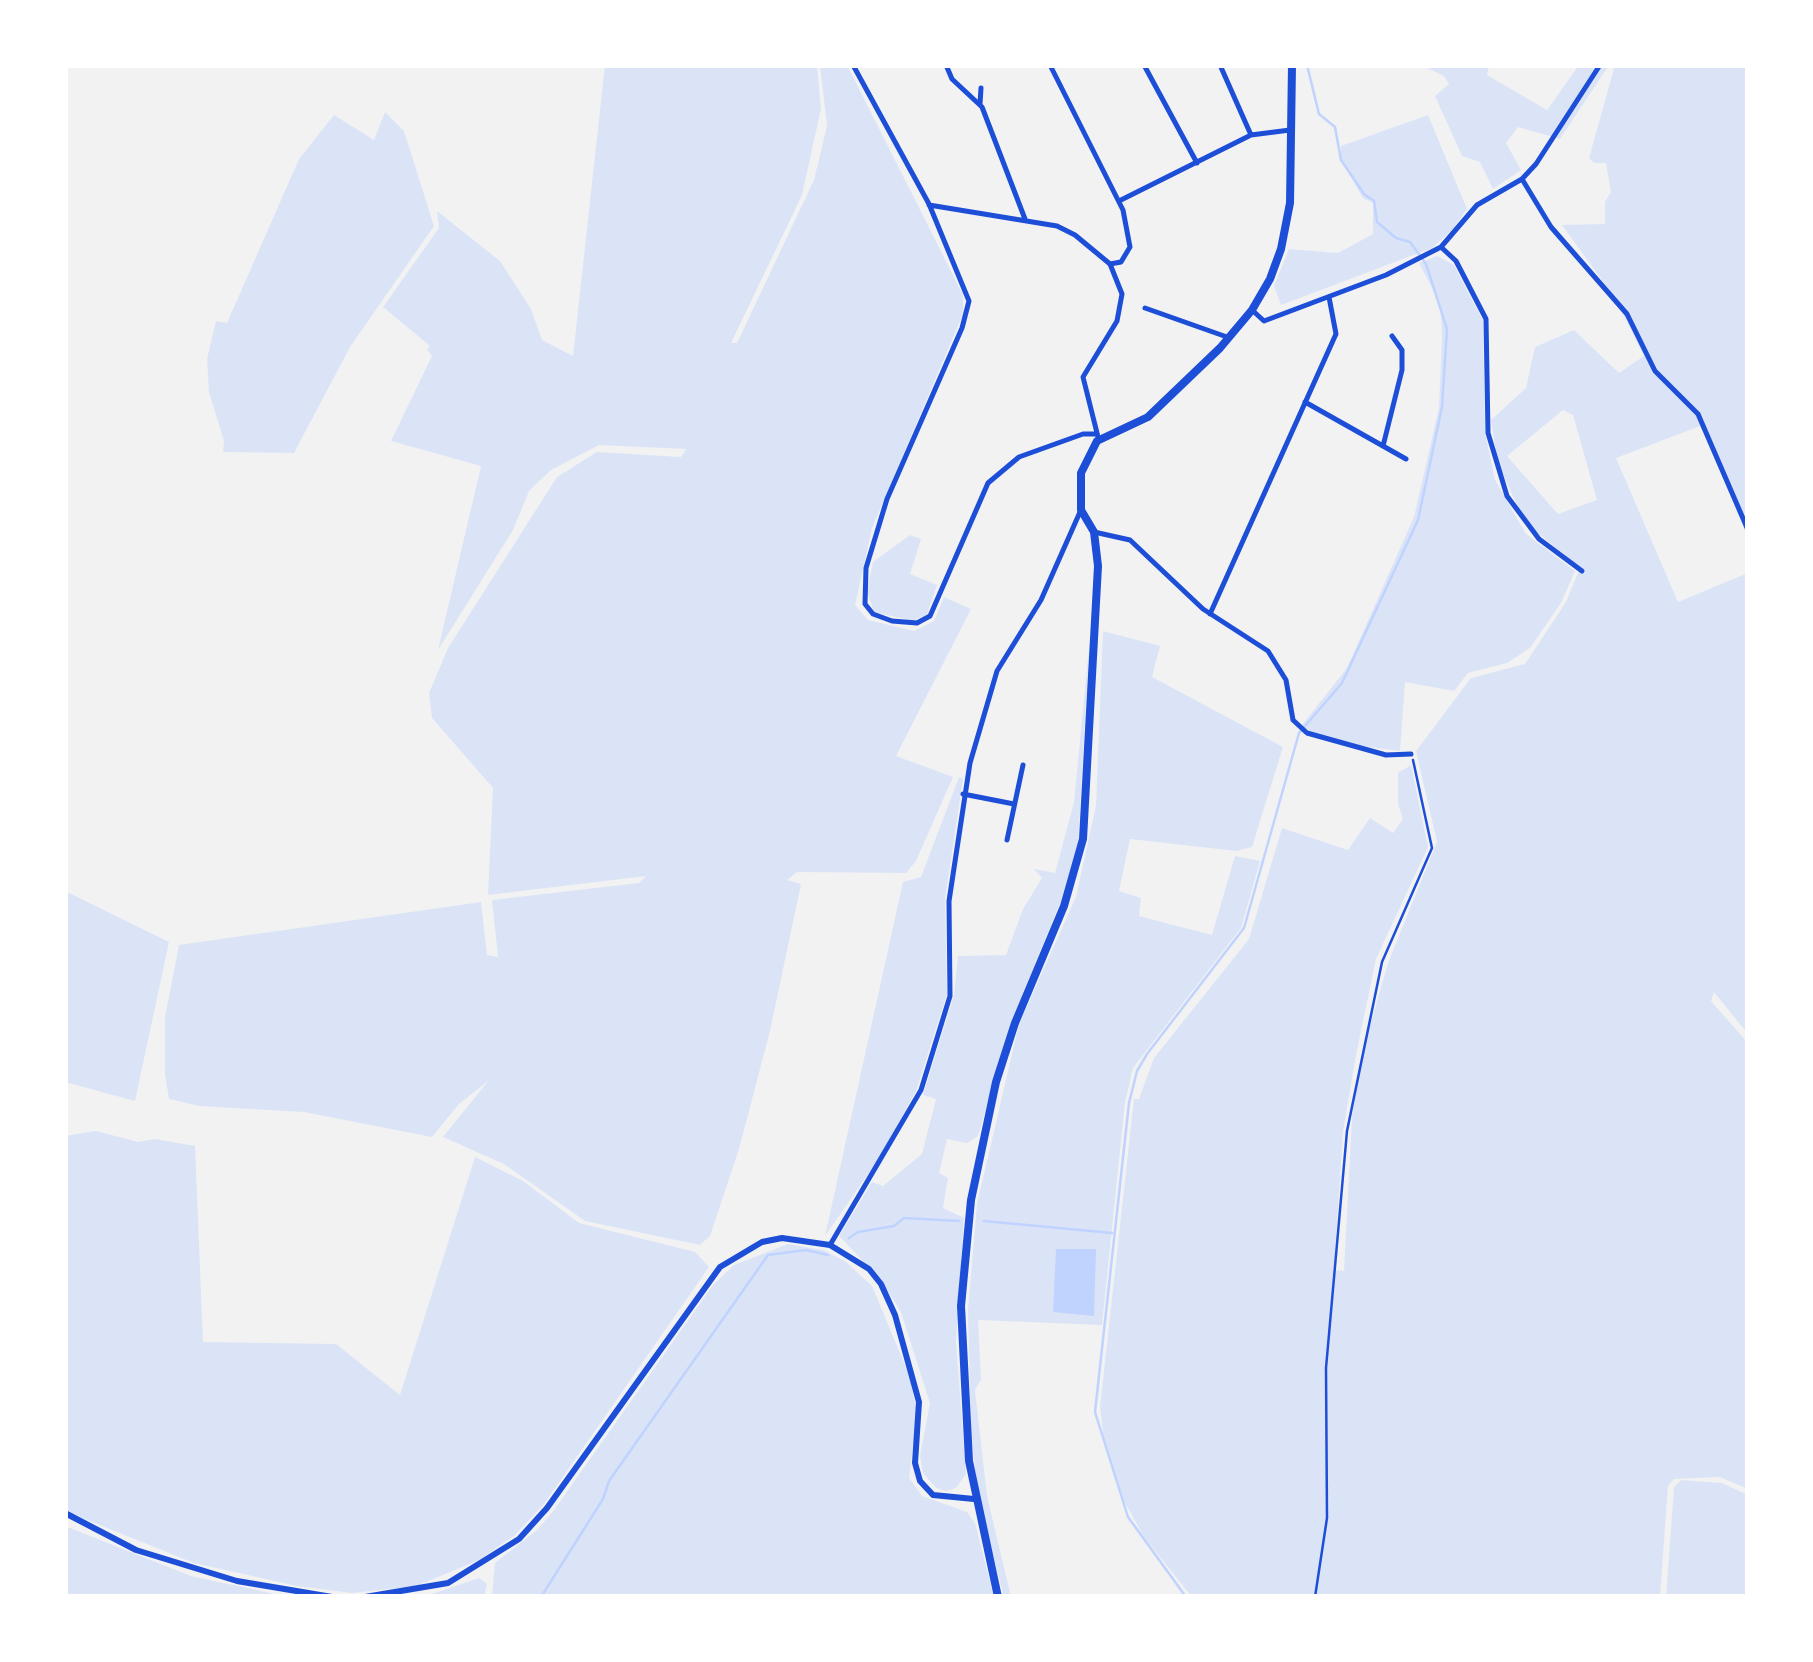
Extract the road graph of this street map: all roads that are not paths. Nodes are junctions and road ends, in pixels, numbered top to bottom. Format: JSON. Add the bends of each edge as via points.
{"nodes":[{"id":1,"x":853,"y":65,"type":"edge"},
{"id":2,"x":946,"y":65,"type":"edge"},
{"id":3,"x":1050,"y":65,"type":"edge"},
{"id":4,"x":1144,"y":65,"type":"edge"},
{"id":5,"x":1220,"y":65,"type":"edge"},
{"id":6,"x":1292,"y":65,"type":"edge"},
{"id":7,"x":1600,"y":65,"type":"edge"},
{"id":8,"x":981,"y":88,"type":"dead end"},
{"id":9,"x":982,"y":107,"type":"junction"},
{"id":10,"x":1292,"y":130,"type":"junction"},
{"id":11,"x":1251,"y":135,"type":"junction"},
{"id":12,"x":1197,"y":163,"type":"junction"},
{"id":13,"x":1522,"y":179,"type":"junction"},
{"id":14,"x":1119,"y":201,"type":"junction"},
{"id":15,"x":929,"y":204,"type":"junction"},
{"id":16,"x":1024,"y":219,"type":"junction"},
{"id":17,"x":1441,"y":247,"type":"junction"},
{"id":18,"x":1110,"y":264,"type":"junction"},
{"id":19,"x":1329,"y":297,"type":"junction"},
{"id":20,"x":1145,"y":308,"type":"dead end"},
{"id":21,"x":1252,"y":310,"type":"junction"},
{"id":22,"x":1392,"y":336,"type":"dead end"},
{"id":23,"x":1228,"y":339,"type":"junction"},
{"id":24,"x":1306,"y":402,"type":"junction"},
{"id":25,"x":1098,"y":437,"type":"junction"},
{"id":26,"x":1383,"y":446,"type":"junction"},
{"id":27,"x":1406,"y":459,"type":"dead end"},
{"id":28,"x":1082,"y":510,"type":"junction"},
{"id":29,"x":1748,"y":530,"type":"edge"},
{"id":30,"x":1094,"y":532,"type":"junction"},
{"id":31,"x":1582,"y":572,"type":"dead end"},
{"id":32,"x":1210,"y":614,"type":"junction"},
{"id":33,"x":1411,"y":754,"type":"road end"},
{"id":34,"x":1023,"y":765,"type":"dead end"},
{"id":35,"x":963,"y":794,"type":"junction"},
{"id":36,"x":1014,"y":804,"type":"junction"},
{"id":37,"x":1007,"y":840,"type":"dead end"},
{"id":38,"x":830,"y":1245,"type":"junction"},
{"id":39,"x":974,"y":1498,"type":"junction"},
{"id":40,"x":65,"y":1513,"type":"edge"},
{"id":41,"x":332,"y":1597,"type":"edge"},
{"id":42,"x":365,"y":1597,"type":"edge"},
{"id":43,"x":998,"y":1597,"type":"edge"}],
"edges":[{"from":1,"to":15,"type":"street"},
{"from":2,"to":9,"type":"street","via":[[952,80]]},
{"from":3,"to":14,"type":"street"},
{"from":4,"to":12,"type":"street"},
{"from":5,"to":11,"type":"street"},
{"from":6,"to":10,"type":"main road"},
{"from":7,"to":13,"type":"street"},
{"from":8,"to":9,"type":"street"},
{"from":9,"to":16,"type":"street"},
{"from":10,"to":11,"type":"street"},
{"from":10,"to":21,"type":"main road","via":[[1282,249]]},
{"from":11,"to":12,"type":"street"},
{"from":12,"to":14,"type":"street"},
{"from":13,"to":17,"type":"street","via":[[1477,205]]},
{"from":13,"to":29,"type":"street","via":[[1551,227],[1627,314],[1655,371],[1698,414]]},
{"from":14,"to":18,"type":"street","via":[[1130,247],[1121,262]]},
{"from":15,"to":16,"type":"street"},
{"from":15,"to":25,"type":"street","via":[[967,288],[968,312],[887,500],[866,568],[864,604],[892,621],[917,623],[930,616],[988,482],[1018,458],[1082,434]]},
{"from":16,"to":18,"type":"street","via":[[1075,234]]},
{"from":17,"to":19,"type":"street"},
{"from":17,"to":31,"type":"street","via":[[1456,261],[1486,320],[1488,433],[1507,496],[1539,539]]},
{"from":18,"to":25,"type":"street","via":[[1122,294],[1120,309],[1083,377]]},
{"from":19,"to":21,"type":"street","via":[[1264,321]]},
{"from":19,"to":24,"type":"street","via":[[1336,334]]},
{"from":20,"to":23,"type":"street"},
{"from":21,"to":23,"type":"main road"},
{"from":22,"to":26,"type":"street","via":[[1402,350],[1402,370]]},
{"from":23,"to":25,"type":"main road","via":[[1148,417]]},
{"from":24,"to":26,"type":"street"},
{"from":24,"to":32,"type":"street"},
{"from":25,"to":28,"type":"main road","via":[[1080,474]]},
{"from":26,"to":27,"type":"street"},
{"from":28,"to":30,"type":"main road"},
{"from":28,"to":35,"type":"street","via":[[1041,600],[997,671]]},
{"from":30,"to":32,"type":"street","via":[[1130,540]]},
{"from":30,"to":39,"type":"main road","via":[[1098,566],[1083,839],[996,1082],[970,1200],[960,1339]]},
{"from":32,"to":33,"type":"street","via":[[1279,664],[1292,720],[1306,733],[1386,755]]},
{"from":34,"to":36,"type":"street"},
{"from":35,"to":36,"type":"street"},
{"from":35,"to":38,"type":"street","via":[[948,910],[950,996],[921,1090]]},
{"from":36,"to":37,"type":"street"},
{"from":38,"to":39,"type":"street","via":[[869,1270],[895,1315],[920,1402],[920,1481],[933,1494]]},
{"from":38,"to":42,"type":"street","via":[[762,1242],[720,1267],[519,1539],[448,1583]]},
{"from":39,"to":43,"type":"main road"},
{"from":40,"to":41,"type":"street","via":[[136,1550],[237,1581]]}]}
